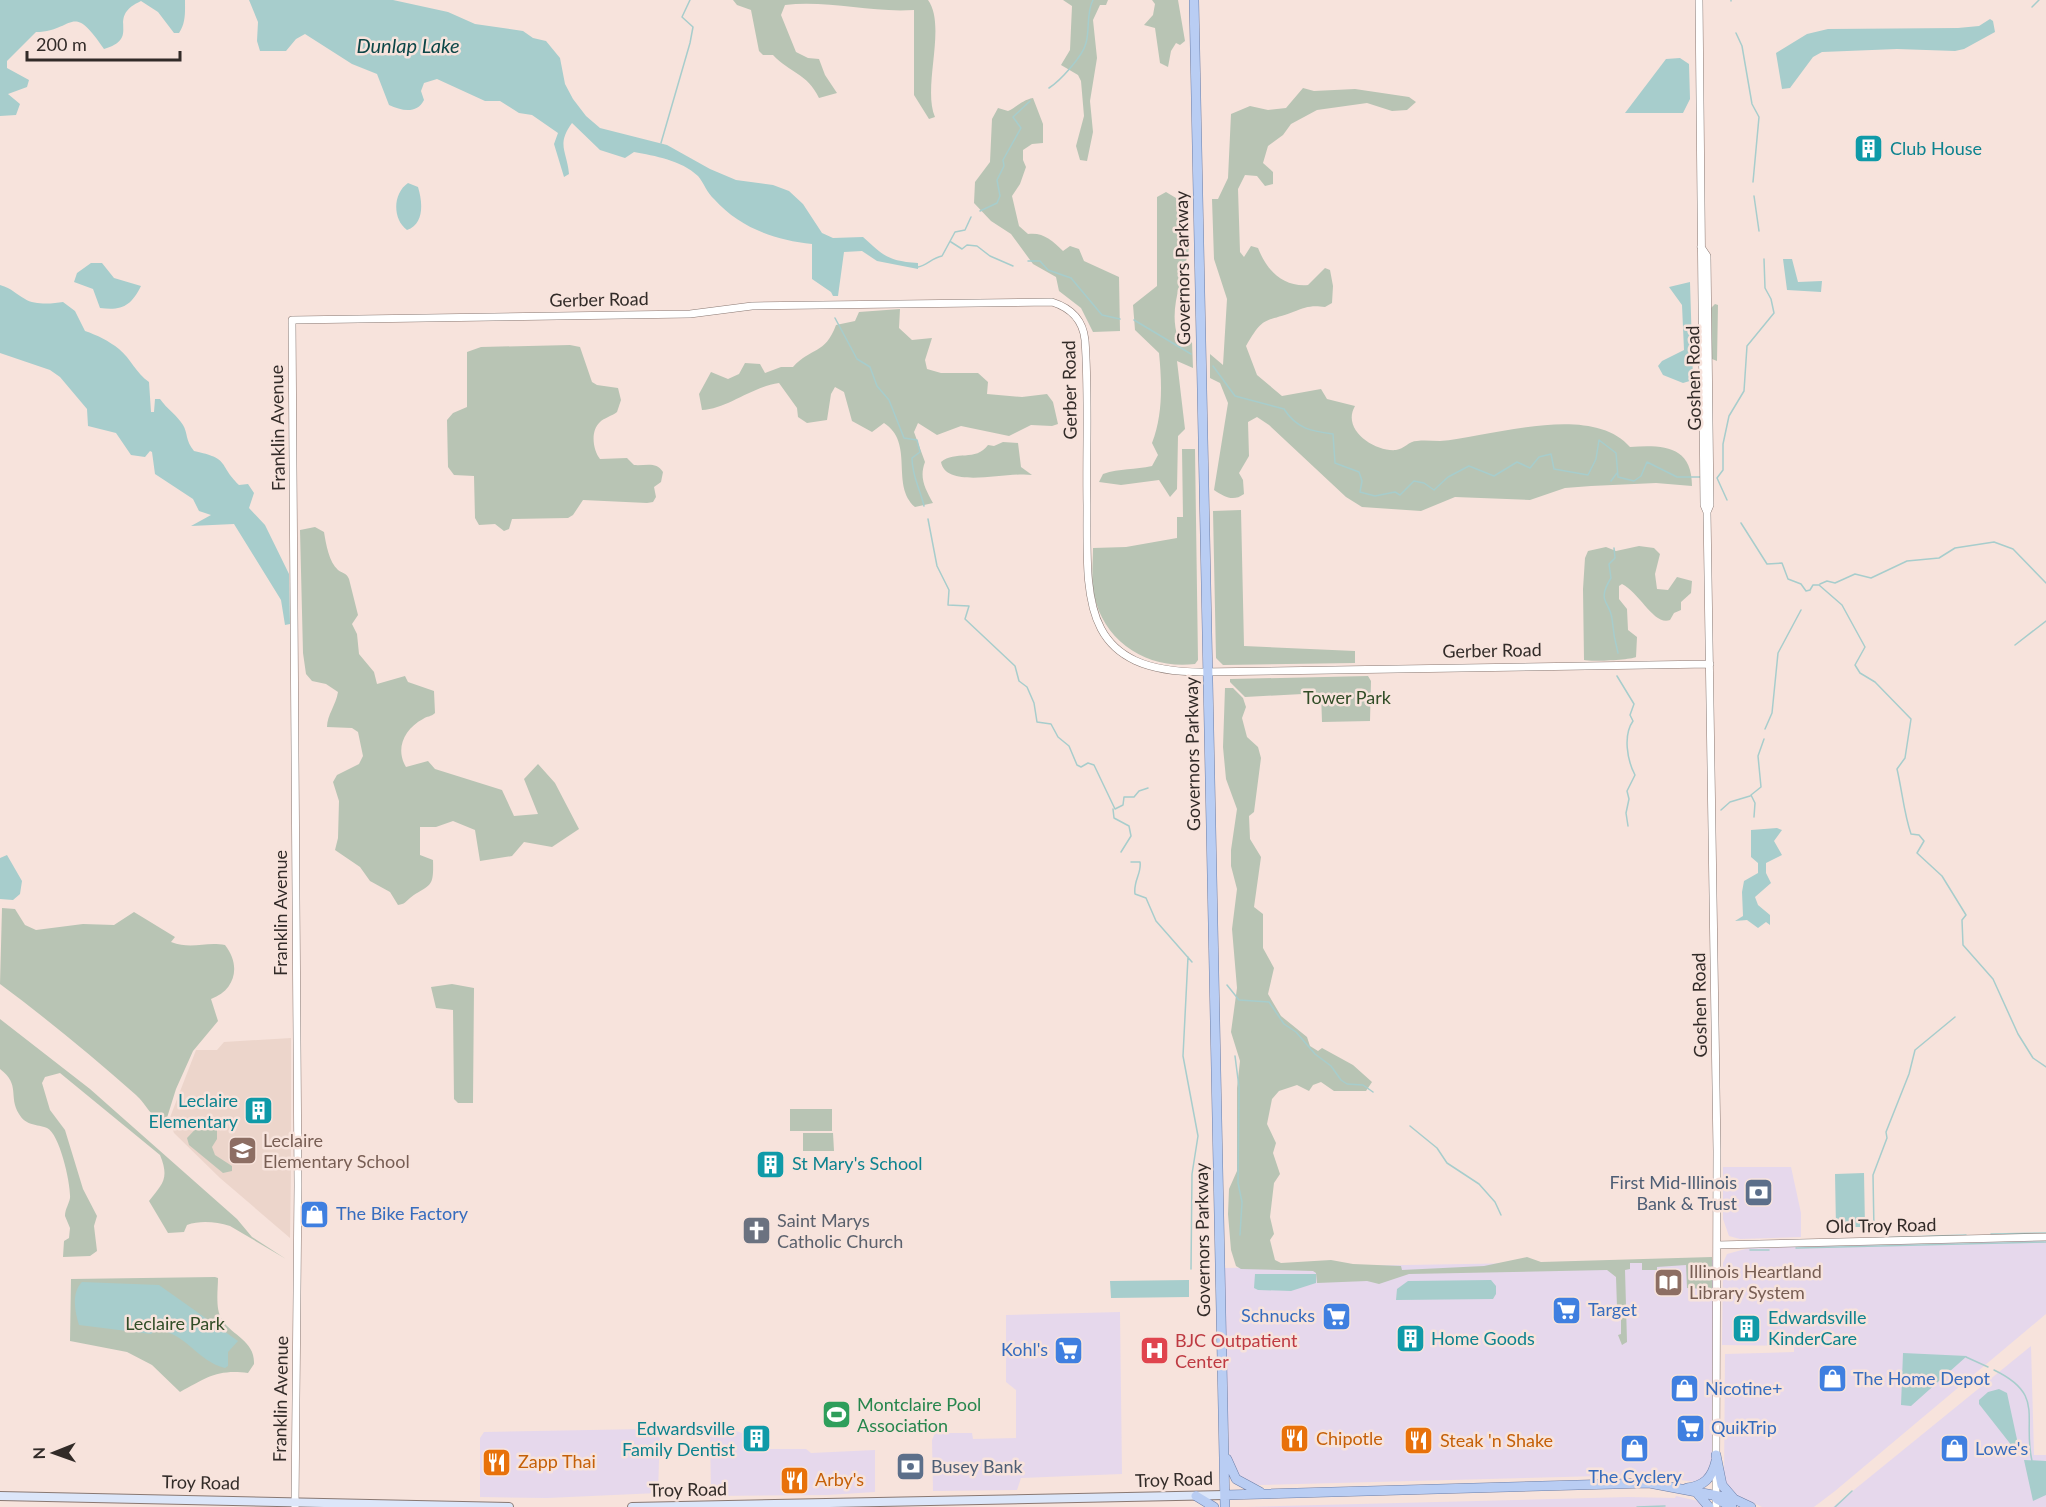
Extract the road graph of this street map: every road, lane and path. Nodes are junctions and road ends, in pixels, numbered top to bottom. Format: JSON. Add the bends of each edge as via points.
{"nodes":[{"id":1,"x":1194,"y":0,"type":"edge"},
{"id":2,"x":1700,"y":0,"type":"edge"},
{"id":3,"x":292,"y":320,"type":"joint"},
{"id":4,"x":1710,"y":664,"type":"junction"},
{"id":5,"x":1207,"y":672,"type":"junction"},
{"id":6,"x":2046,"y":1237,"type":"edge"},
{"id":7,"x":1717,"y":1245,"type":"junction"},
{"id":8,"x":1224,"y":1452,"type":"junction"},
{"id":9,"x":1716,"y":1457,"type":"junction"},
{"id":10,"x":1688,"y":1489,"type":"junction"},
{"id":11,"x":1262,"y":1493,"type":"junction"},
{"id":12,"x":1225,"y":1495,"type":"junction"},
{"id":13,"x":0,"y":1496,"type":"edge"},
{"id":14,"x":1196,"y":1496,"type":"junction"},
{"id":15,"x":1715,"y":1502,"type":"edge"},
{"id":16,"x":1733,"y":1503,"type":"edge"},
{"id":17,"x":295,"y":1505,"type":"edge"},
{"id":18,"x":509,"y":1507,"type":"edge"},
{"id":19,"x":632,"y":1507,"type":"edge"},
{"id":20,"x":1214,"y":1507,"type":"edge"},
{"id":21,"x":1225,"y":1507,"type":"edge"},
{"id":22,"x":1709,"y":1507,"type":"edge"},
{"id":23,"x":1751,"y":1507,"type":"edge"}],
"edges":[{"from":1,"to":5,"type":"main road","name":"Governors Parkway"},
{"from":2,"to":4,"type":"street","name":"Goshen Road","via":[[1700,244],[1707,256]]},
{"from":3,"to":5,"type":"street","name":"Gerber Road","via":[[681,314],[815,304],[1059,304],[1079,320],[1085,340],[1087,574],[1093,612],[1109,639],[1138,663],[1164,671]]},
{"from":3,"to":17,"type":"street","name":"Franklin Avenue","via":[[298,1174]]},
{"from":4,"to":5,"type":"street","name":"Gerber Road"},
{"from":4,"to":7,"type":"street","name":"Goshen Road"},
{"from":5,"to":8,"type":"main road","name":"Governors Parkway"},
{"from":6,"to":7,"type":"street","name":"Old Troy Road"},
{"from":7,"to":9,"type":"street","name":"Goshen Road"},
{"from":8,"to":11,"type":"main road","via":[[1236,1479]]},
{"from":8,"to":12,"type":"main road","name":"Governors Parkway"},
{"from":9,"to":10,"type":"main road","via":[[1708,1479]]},
{"from":9,"to":15,"type":"street","name":"Goshen Road"},
{"from":9,"to":16,"type":"main road","via":[[1722,1485]]},
{"from":10,"to":11,"type":"main road","name":"Troy Road","via":[[1627,1483]]},
{"from":10,"to":15,"type":"main road","name":"Troy Road"},
{"from":10,"to":22,"type":"main road"},
{"from":11,"to":12,"type":"main road","name":"Troy Road"},
{"from":12,"to":14,"type":"main road","name":"Troy Road"},
{"from":12,"to":21,"type":"main road","name":"Governors Parkway"},
{"from":13,"to":17,"type":"main road","name":"Troy Road"},
{"from":14,"to":19,"type":"main road","name":"Troy Road"},
{"from":14,"to":20,"type":"main road"},
{"from":15,"to":16,"type":"main road","name":"Troy Road"},
{"from":16,"to":23,"type":"main road","name":"Troy Road"},
{"from":17,"to":18,"type":"main road","name":"Troy Road"}]}
